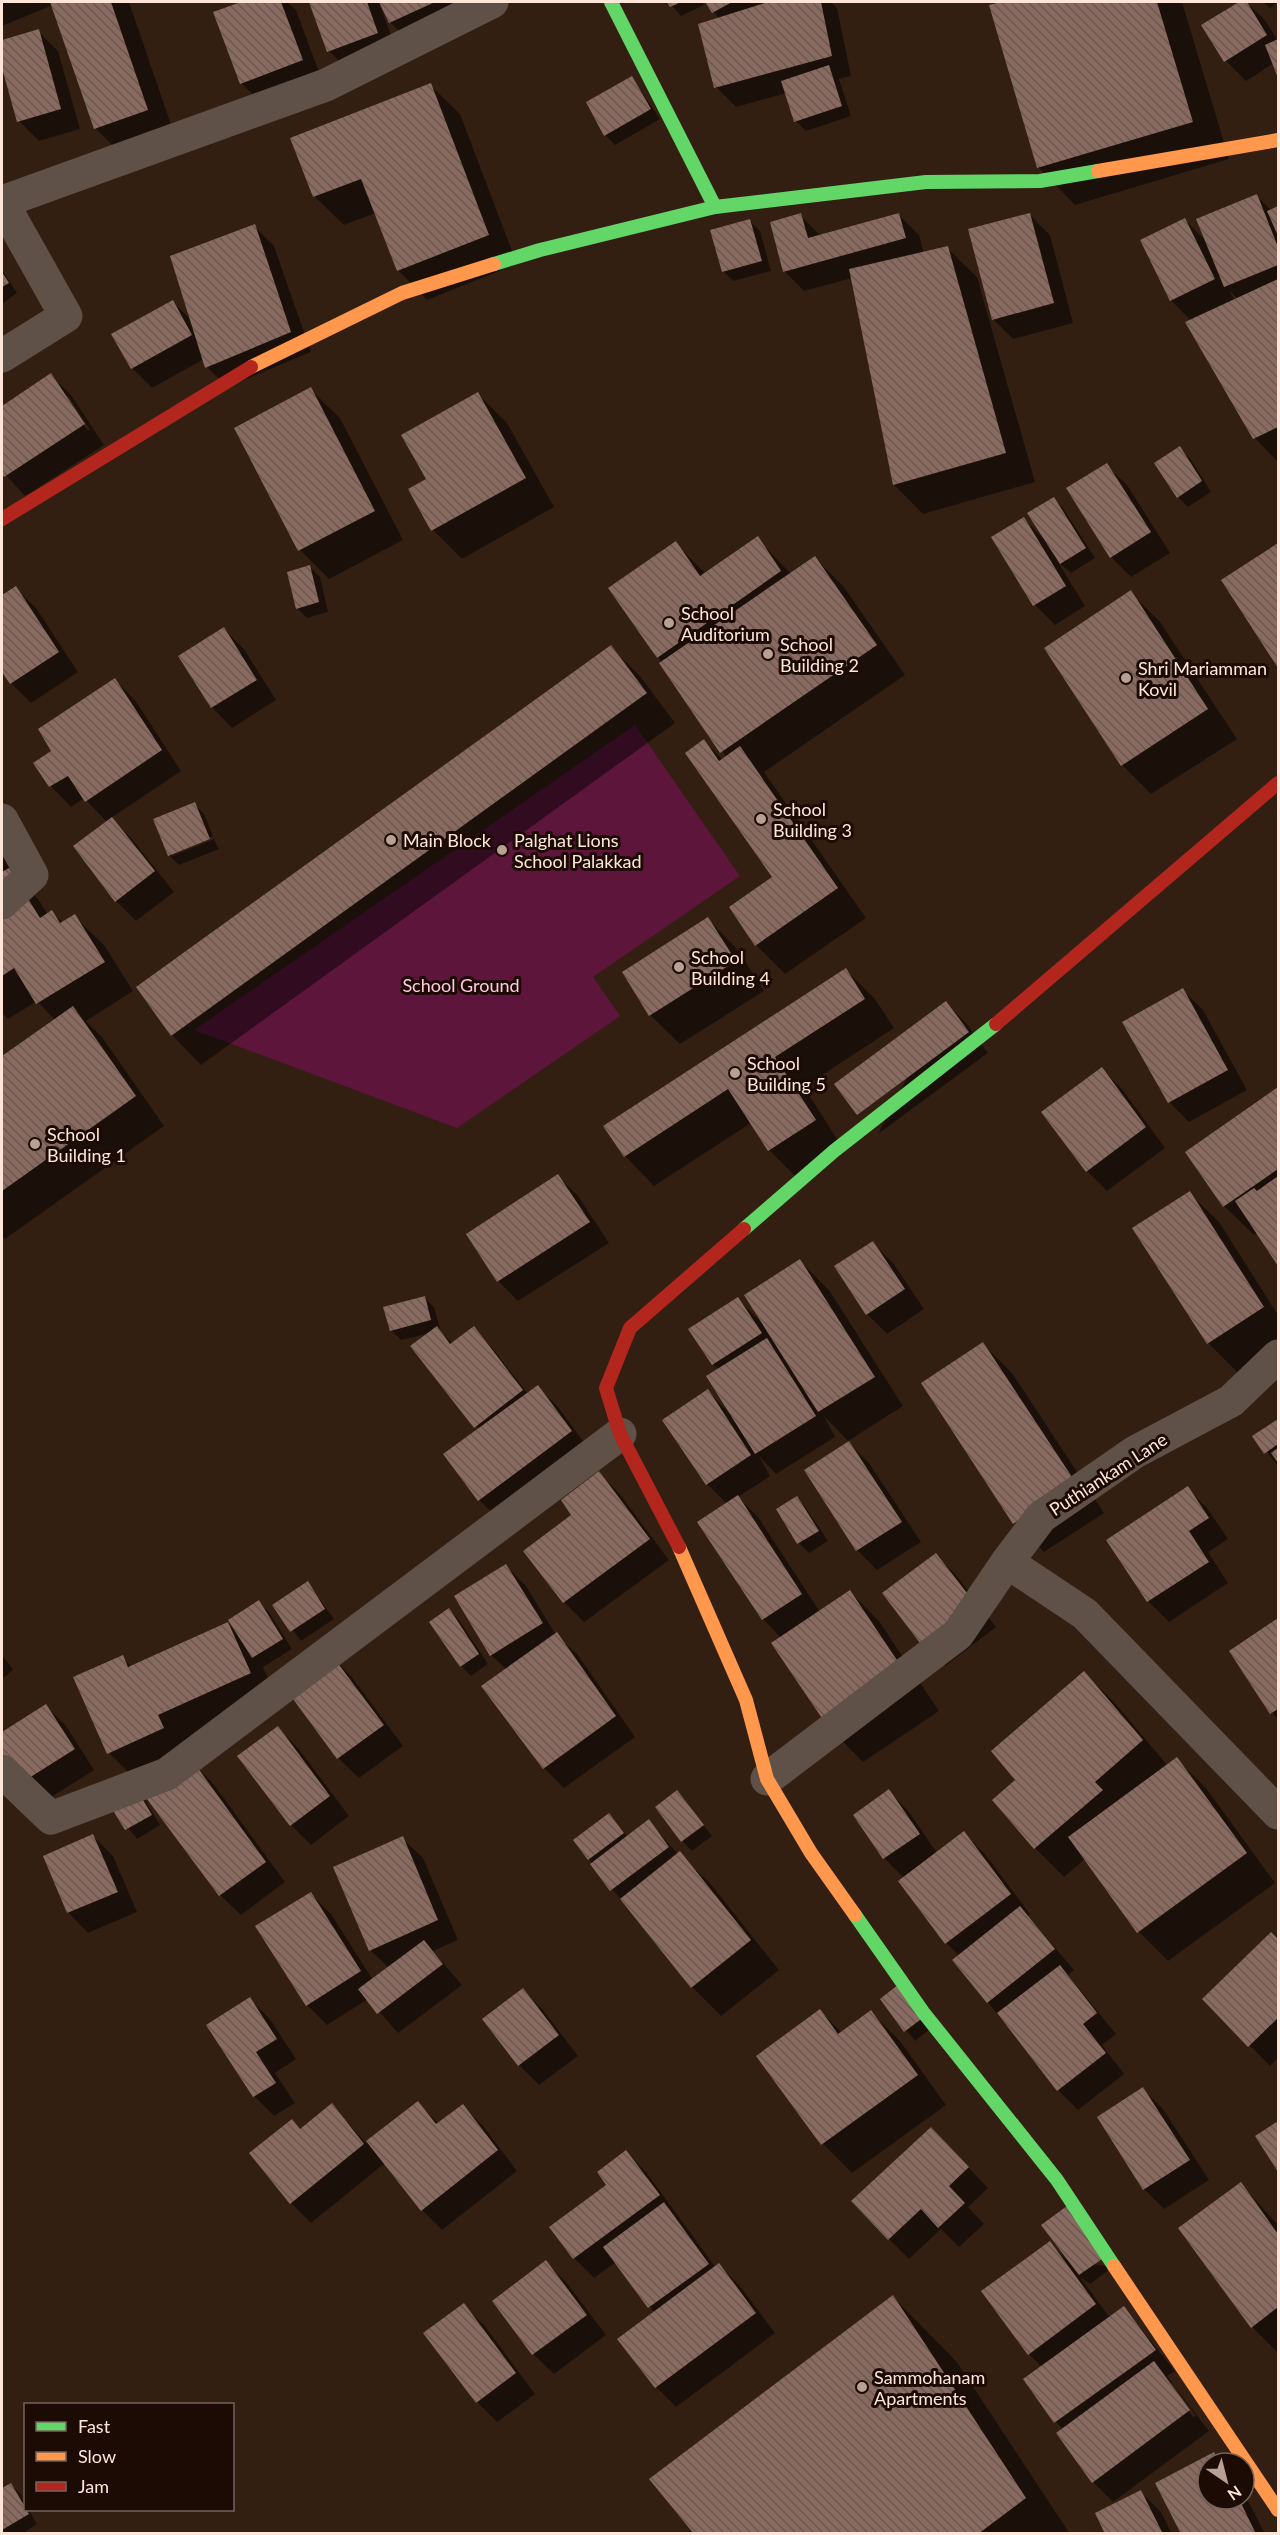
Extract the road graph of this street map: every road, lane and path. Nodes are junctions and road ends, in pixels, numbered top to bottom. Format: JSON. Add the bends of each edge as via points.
{"nodes":[{"id":1,"x":492,"y":2,"type":"edge"},
{"id":2,"x":611,"y":2,"type":"edge"},
{"id":3,"x":1278,"y":140,"type":"edge"},
{"id":4,"x":715,"y":207,"type":"junction"},
{"id":5,"x":2,"y":356,"type":"edge"},
{"id":6,"x":2,"y":519,"type":"edge"},
{"id":7,"x":1278,"y":783,"type":"edge"},
{"id":8,"x":2,"y":820,"type":"edge"},
{"id":9,"x":2,"y":903,"type":"edge"},
{"id":10,"x":1278,"y":1356,"type":"edge"},
{"id":11,"x":620,"y":1434,"type":"junction"},
{"id":12,"x":1007,"y":1562,"type":"junction"},
{"id":13,"x":2,"y":1771,"type":"edge"},
{"id":14,"x":767,"y":1779,"type":"junction"},
{"id":15,"x":1278,"y":1813,"type":"edge"},
{"id":16,"x":1278,"y":2510,"type":"edge"}],
"edges":[{"from":1,"to":5,"type":"street","via":[[326,85],[2,202],[66,316]]},
{"from":2,"to":4,"type":"street"},
{"from":3,"to":4,"type":"street","via":[[1040,181],[926,183]]},
{"from":4,"to":6,"type":"street","via":[[540,250],[402,293],[233,376]]},
{"from":7,"to":11,"type":"street","via":[[1033,995],[834,1151],[630,1328],[606,1388]]},
{"from":8,"to":9,"type":"street","via":[[32,875]]},
{"from":10,"to":12,"type":"street","name":"Puthiankam Lane","via":[[1231,1401],[1135,1452],[1041,1517]]},
{"from":11,"to":13,"type":"street","via":[[167,1774],[51,1818]]},
{"from":11,"to":14,"type":"street","via":[[690,1567],[746,1700]]},
{"from":12,"to":14,"type":"street","name":"Puthiankam Lane","via":[[958,1634]]},
{"from":12,"to":15,"type":"street","via":[[1084,1614]]},
{"from":14,"to":16,"type":"street","via":[[811,1853],[923,2012],[1057,2180]]}]}
